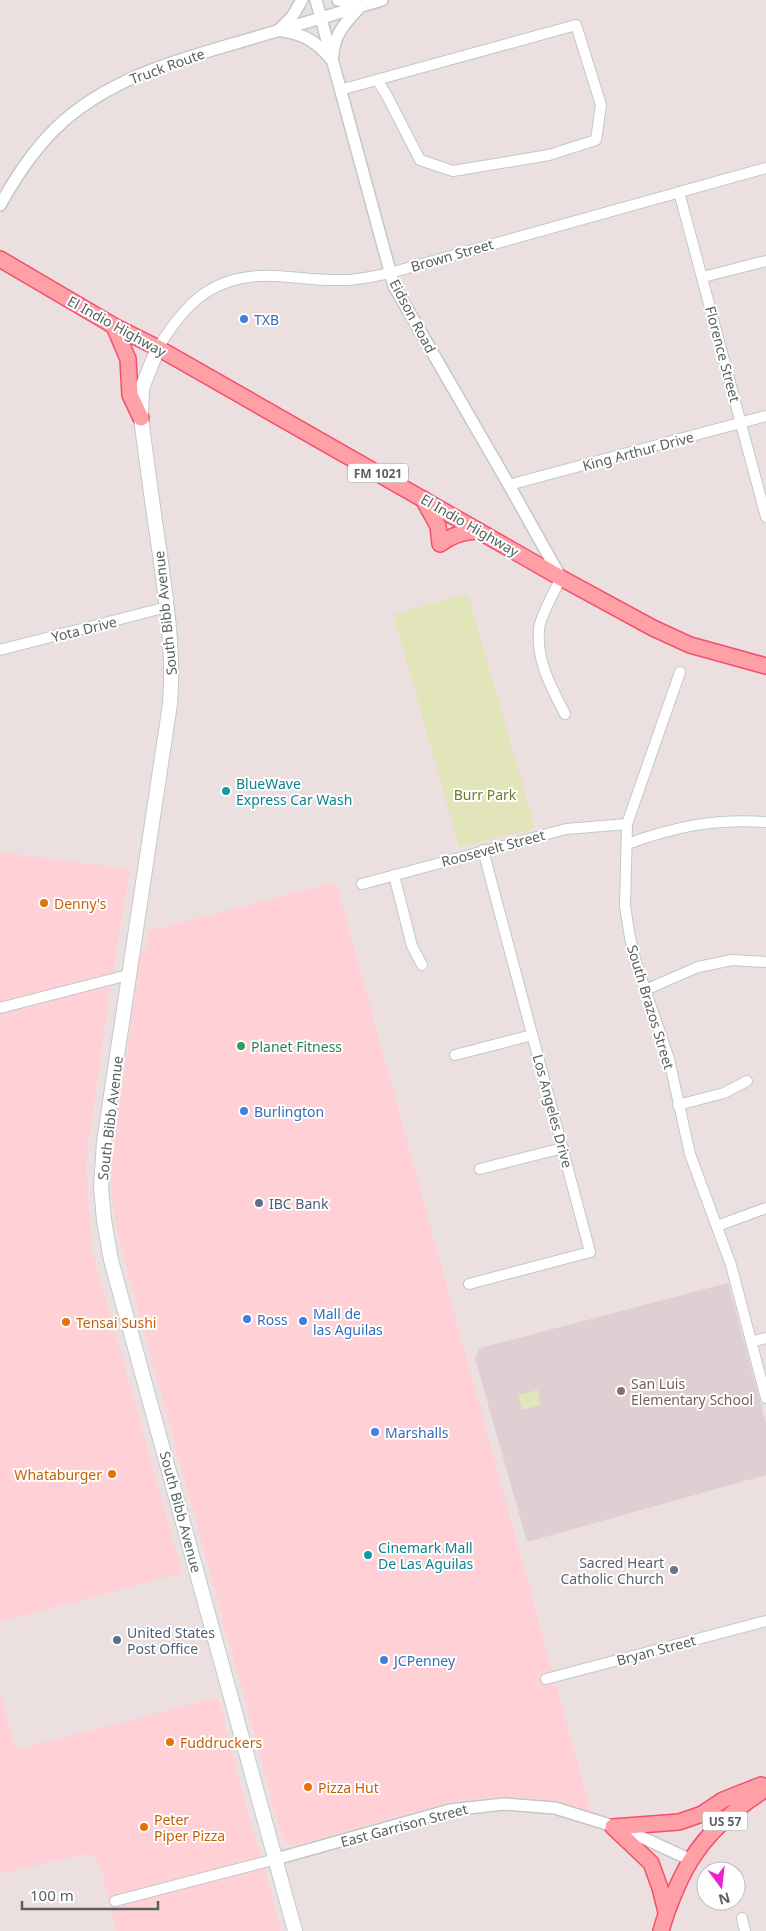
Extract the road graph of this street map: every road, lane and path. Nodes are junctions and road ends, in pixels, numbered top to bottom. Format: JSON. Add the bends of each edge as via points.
{"nodes":[{"id":1,"x":302,"y":0,"type":"edge"},
{"id":2,"x":316,"y":0,"type":"edge"},
{"id":3,"x":338,"y":0,"type":"edge"},
{"id":4,"x":382,"y":0,"type":"edge"},
{"id":5,"x":362,"y":6,"type":"junction"},
{"id":6,"x":321,"y":18,"type":"junction"},
{"id":7,"x":278,"y":31,"type":"junction"},
{"id":8,"x":333,"y":62,"type":"junction"},
{"id":9,"x":377,"y":80,"type":"junction"},
{"id":10,"x":340,"y":90,"type":"junction"},
{"id":11,"x":766,"y":168,"type":"edge"},
{"id":12,"x":679,"y":192,"type":"junction"},
{"id":13,"x":0,"y":206,"type":"edge"},
{"id":14,"x":0,"y":259,"type":"edge"},
{"id":15,"x":766,"y":261,"type":"edge"},
{"id":16,"x":390,"y":273,"type":"junction"},
{"id":17,"x":703,"y":278,"type":"junction"},
{"id":18,"x":114,"y":326,"type":"junction"},
{"id":19,"x":158,"y":348,"type":"junction"},
{"id":20,"x":766,"y":416,"type":"edge"},
{"id":21,"x":141,"y":418,"type":"junction"},
{"id":22,"x":741,"y":423,"type":"junction"},
{"id":23,"x":509,"y":485,"type":"junction"},
{"id":24,"x":423,"y":499,"type":"junction"},
{"id":25,"x":766,"y":514,"type":"edge"},
{"id":26,"x":480,"y":531,"type":"junction"},
{"id":27,"x":561,"y":578,"type":"junction"},
{"id":28,"x":167,"y":607,"type":"junction"},
{"id":29,"x":0,"y":649,"type":"edge"},
{"id":30,"x":766,"y":666,"type":"edge"},
{"id":31,"x":680,"y":672,"type":"dead end"},
{"id":32,"x":565,"y":714,"type":"dead end"},
{"id":33,"x":766,"y":822,"type":"edge"},
{"id":34,"x":627,"y":824,"type":"junction"},
{"id":35,"x":627,"y":844,"type":"junction"},
{"id":36,"x":483,"y":850,"type":"junction"},
{"id":37,"x":394,"y":875,"type":"junction"},
{"id":38,"x":362,"y":884,"type":"dead end"},
{"id":39,"x":766,"y":962,"type":"edge"},
{"id":40,"x":422,"y":965,"type":"dead end"},
{"id":41,"x":128,"y":974,"type":"junction"},
{"id":42,"x":645,"y":990,"type":"junction"},
{"id":43,"x":0,"y":1008,"type":"edge"},
{"id":44,"x":532,"y":1035,"type":"junction"},
{"id":45,"x":455,"y":1055,"type":"dead end"},
{"id":46,"x":747,"y":1081,"type":"dead end"},
{"id":47,"x":678,"y":1105,"type":"junction"},
{"id":48,"x":562,"y":1148,"type":"junction"},
{"id":49,"x":480,"y":1169,"type":"dead end"},
{"id":50,"x":766,"y":1208,"type":"edge"},
{"id":51,"x":717,"y":1226,"type":"junction"},
{"id":52,"x":469,"y":1284,"type":"dead end"},
{"id":53,"x":766,"y":1338,"type":"edge"},
{"id":54,"x":751,"y":1342,"type":"junction"},
{"id":55,"x":766,"y":1398,"type":"edge"},
{"id":56,"x":766,"y":1621,"type":"edge"},
{"id":57,"x":546,"y":1678,"type":"dead end"},
{"id":58,"x":766,"y":1783,"type":"edge"},
{"id":59,"x":766,"y":1789,"type":"edge"},
{"id":60,"x":613,"y":1827,"type":"junction"},
{"id":61,"x":276,"y":1859,"type":"junction"},
{"id":62,"x":691,"y":1860,"type":"junction"},
{"id":63,"x":115,"y":1901,"type":"dead end"},
{"id":64,"x":666,"y":1912,"type":"junction"},
{"id":65,"x":742,"y":1918,"type":"dead end"},
{"id":66,"x":296,"y":1931,"type":"edge"},
{"id":67,"x":661,"y":1931,"type":"edge"},
{"id":68,"x":745,"y":1931,"type":"edge"}],
"edges":[{"from":1,"to":7,"type":"street"},
{"from":2,"to":6,"type":"street","name":"Eidson Road"},
{"from":3,"to":5,"type":"street"},
{"from":4,"to":5,"type":"street","name":"Truck Route"},
{"from":5,"to":6,"type":"street","name":"Truck Route"},
{"from":5,"to":8,"type":"street","via":[[339,31]]},
{"from":6,"to":7,"type":"street","name":"Truck Route"},
{"from":6,"to":8,"type":"street","name":"Eidson Road"},
{"from":7,"to":8,"type":"street","via":[[308,38]]},
{"from":7,"to":13,"type":"street","name":"Truck Route","via":[[161,66],[113,88],[57,127],[21,169]]},
{"from":8,"to":10,"type":"street","name":"Eidson Road"},
{"from":9,"to":9,"type":"street","via":[[420,160],[453,171],[549,155],[596,140],[601,105],[576,25]]},
{"from":9,"to":10,"type":"street"},
{"from":10,"to":16,"type":"street","name":"Eidson Road"},
{"from":11,"to":12,"type":"street","name":"Brown Street"},
{"from":12,"to":16,"type":"street","name":"Brown Street"},
{"from":12,"to":17,"type":"street","name":"Florence Street"},
{"from":14,"to":18,"type":"main road","name":"El Indio Highway","number":"FM 1021"},
{"from":15,"to":17,"type":"street"},
{"from":16,"to":19,"type":"street","name":"Brown Street","via":[[345,280],[272,276],[241,278],[219,285],[188,306]]},
{"from":16,"to":23,"type":"street","name":"Eidson Road","via":[[394,286]]},
{"from":17,"to":22,"type":"street","name":"Florence Street"},
{"from":18,"to":19,"type":"main road","name":"El Indio Highway","number":"FM 1021"},
{"from":18,"to":21,"type":"main road","via":[[128,360],[130,395]]},
{"from":19,"to":21,"type":"main road","name":"South Bibb Avenue","via":[[142,388]]},
{"from":19,"to":24,"type":"main road","name":"El Indio Highway","number":"FM 1021"},
{"from":20,"to":22,"type":"street","name":"King Arthur Drive"},
{"from":21,"to":28,"type":"main road","name":"South Bibb Avenue"},
{"from":22,"to":23,"type":"street","name":"King Arthur Drive"},
{"from":22,"to":25,"type":"street","name":"Florence Street"},
{"from":23,"to":27,"type":"street","name":"Eidson Road"},
{"from":24,"to":26,"type":"main road","name":"El Indio Highway","number":"FM 1021"},
{"from":24,"to":26,"type":"main road","via":[[438,526],[440,544],[457,534]]},
{"from":26,"to":27,"type":"main road","name":"El Indio Highway","number":"FM 1021"},
{"from":27,"to":30,"type":"main road","name":"El Indio Highway","number":"FM 1021","via":[[690,645]]},
{"from":27,"to":32,"type":"street","via":[[539,627],[541,660]]},
{"from":28,"to":29,"type":"street","name":"Yota Drive"},
{"from":28,"to":41,"type":"main road","name":"South Bibb Avenue","via":[[172,654],[170,704]]},
{"from":31,"to":34,"type":"street","name":"South Brazos Street"},
{"from":33,"to":35,"type":"street","via":[[714,821]]},
{"from":34,"to":35,"type":"street","name":"South Brazos Street"},
{"from":34,"to":36,"type":"street","name":"Roosevelt Street","via":[[566,829]]},
{"from":35,"to":42,"type":"street","name":"South Brazos Street","via":[[625,906],[630,938]]},
{"from":36,"to":37,"type":"street","name":"Roosevelt Street"},
{"from":36,"to":44,"type":"street","name":"Los Angeles Drive"},
{"from":37,"to":38,"type":"street","name":"Roosevelt Street"},
{"from":37,"to":40,"type":"street","via":[[412,946]]},
{"from":39,"to":42,"type":"street","via":[[732,960],[698,967]]},
{"from":41,"to":43,"type":"street"},
{"from":41,"to":61,"type":"main road","name":"South Bibb Avenue","via":[[104,1142],[101,1187],[104,1220],[111,1260]]},
{"from":42,"to":47,"type":"street","name":"South Brazos Street","via":[[669,1059]]},
{"from":44,"to":45,"type":"street"},
{"from":44,"to":48,"type":"street","name":"Los Angeles Drive"},
{"from":46,"to":47,"type":"street","via":[[724,1094]]},
{"from":47,"to":51,"type":"street","name":"South Brazos Street","via":[[690,1154]]},
{"from":48,"to":49,"type":"street"},
{"from":48,"to":52,"type":"street","name":"Los Angeles Drive","via":[[590,1252]]},
{"from":50,"to":51,"type":"street"},
{"from":51,"to":54,"type":"street","name":"South Brazos Street"},
{"from":53,"to":54,"type":"street"},
{"from":54,"to":55,"type":"street","name":"South Brazos Street"},
{"from":56,"to":57,"type":"street","name":"Bryan Street"},
{"from":58,"to":60,"type":"main road","via":[[679,1822]]},
{"from":59,"to":62,"type":"main road","number":"US 57","via":[[732,1812]]},
{"from":60,"to":61,"type":"street","name":"East Garrison Street","via":[[554,1808],[504,1804],[473,1806]]},
{"from":60,"to":62,"type":"street","name":"East Garrison Street"},
{"from":60,"to":64,"type":"main road","via":[[651,1863]]},
{"from":61,"to":63,"type":"street","name":"East Garrison Street"},
{"from":61,"to":66,"type":"main road","name":"South Bibb Avenue"},
{"from":62,"to":64,"type":"main road","number":"US 57"},
{"from":64,"to":67,"type":"main road","number":"US 57"},
{"from":65,"to":68,"type":"street"}]}
